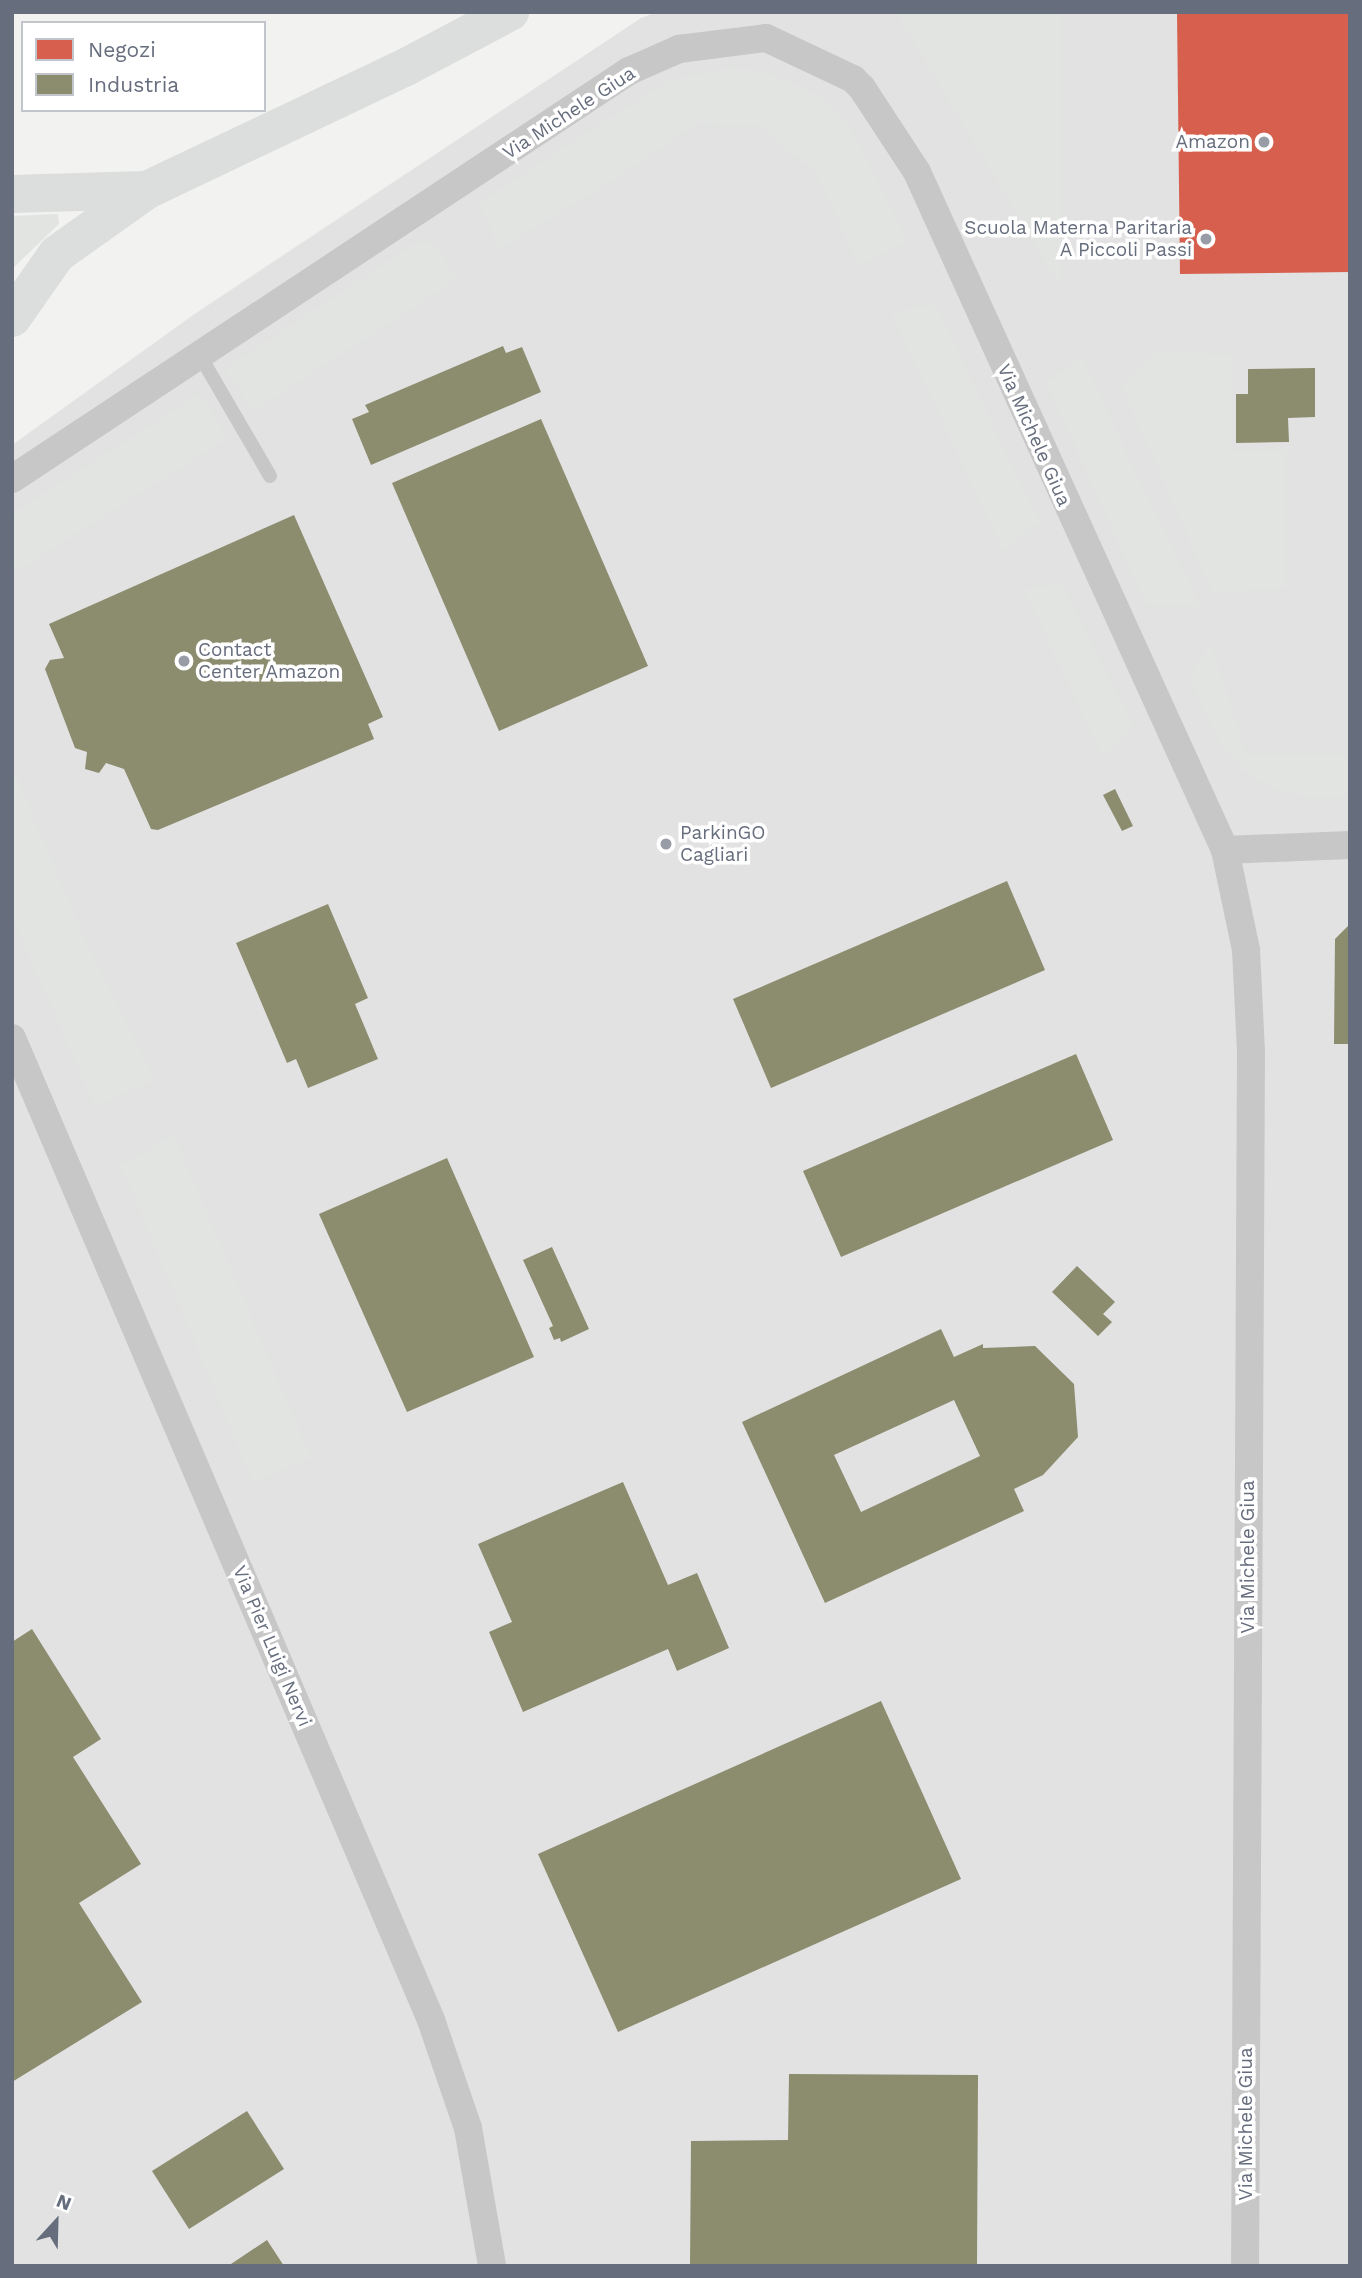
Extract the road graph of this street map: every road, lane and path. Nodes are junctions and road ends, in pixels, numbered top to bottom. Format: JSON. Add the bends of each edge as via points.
{"nodes":[{"id":1,"x":510,"y":12,"type":"edge"},
{"id":2,"x":147,"y":190,"type":"junction"},
{"id":3,"x":12,"y":194,"type":"edge"},
{"id":4,"x":12,"y":318,"type":"edge"},
{"id":5,"x":199,"y":354,"type":"junction"},
{"id":6,"x":270,"y":477,"type":"dead end"},
{"id":7,"x":12,"y":479,"type":"edge"},
{"id":8,"x":1350,"y":845,"type":"edge"},
{"id":9,"x":1225,"y":850,"type":"junction"},
{"id":10,"x":12,"y":1038,"type":"edge"},
{"id":11,"x":492,"y":2266,"type":"edge"},
{"id":12,"x":1245,"y":2266,"type":"edge"}],
"edges":[{"from":1,"to":2,"type":"highway","via":[[406,67]]},
{"from":2,"to":3,"type":"highway"},
{"from":2,"to":4,"type":"highway","via":[[57,254]]},
{"from":5,"to":6,"type":"lane"},
{"from":5,"to":7,"type":"street","name":"Via Michele Giua"},
{"from":5,"to":9,"type":"street","name":"Via Michele Giua","via":[[629,71],[679,49],[766,38],[853,79],[917,172]]},
{"from":8,"to":9,"type":"street"},
{"from":9,"to":12,"type":"street","name":"Via Michele Giua","via":[[1246,950],[1251,1052]]},
{"from":10,"to":11,"type":"street","name":"Via Pier Luigi Nervi","via":[[431,2020],[468,2128]]}]}
